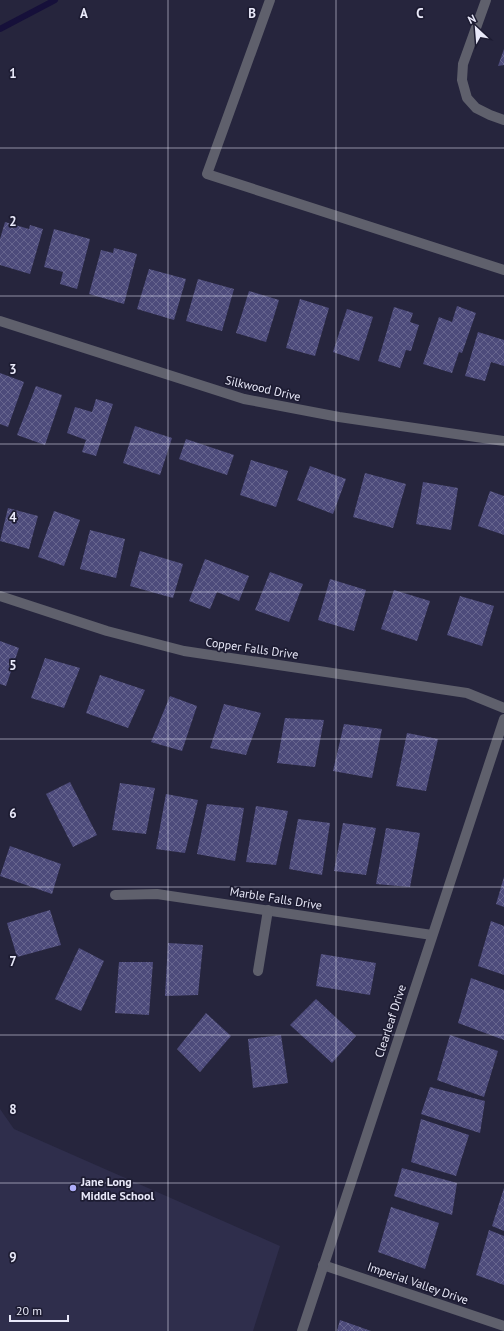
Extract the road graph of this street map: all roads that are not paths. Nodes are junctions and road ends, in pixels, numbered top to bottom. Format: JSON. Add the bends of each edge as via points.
{"nodes":[{"id":1,"x":270,"y":0,"type":"edge"},
{"id":2,"x":486,"y":0,"type":"edge"},
{"id":3,"x":504,"y":120,"type":"edge"},
{"id":4,"x":504,"y":270,"type":"edge"},
{"id":5,"x":0,"y":321,"type":"edge"},
{"id":6,"x":504,"y":441,"type":"edge"},
{"id":7,"x":0,"y":596,"type":"edge"},
{"id":8,"x":504,"y":708,"type":"edge"},
{"id":9,"x":504,"y":719,"type":"edge"},
{"id":10,"x":115,"y":896,"type":"dead end"},
{"id":11,"x":268,"y":910,"type":"junction"},
{"id":12,"x":432,"y":935,"type":"junction"},
{"id":13,"x":258,"y":971,"type":"dead end"},
{"id":14,"x":323,"y":1265,"type":"junction"},
{"id":15,"x":504,"y":1326,"type":"edge"},
{"id":16,"x":302,"y":1331,"type":"edge"}],
"edges":[{"from":1,"to":4,"type":"street","via":[[207,174]]},
{"from":2,"to":3,"type":"street","via":[[463,64],[462,80],[467,98],[476,108]]},
{"from":5,"to":6,"type":"street","name":"Silkwood Drive","via":[[244,400]]},
{"from":7,"to":8,"type":"street","name":"Copper Falls Drive","via":[[107,631],[184,651],[467,693]]},
{"from":9,"to":12,"type":"street","name":"Clearleaf Drive"},
{"from":10,"to":11,"type":"street","name":"Marble Falls Drive","via":[[157,894]]},
{"from":11,"to":12,"type":"street","name":"Marble Falls Drive"},
{"from":11,"to":13,"type":"street"},
{"from":12,"to":14,"type":"street","name":"Clearleaf Drive"},
{"from":14,"to":15,"type":"street","name":"Imperial Valley Drive"},
{"from":14,"to":16,"type":"street","name":"Clearleaf Drive"}]}
